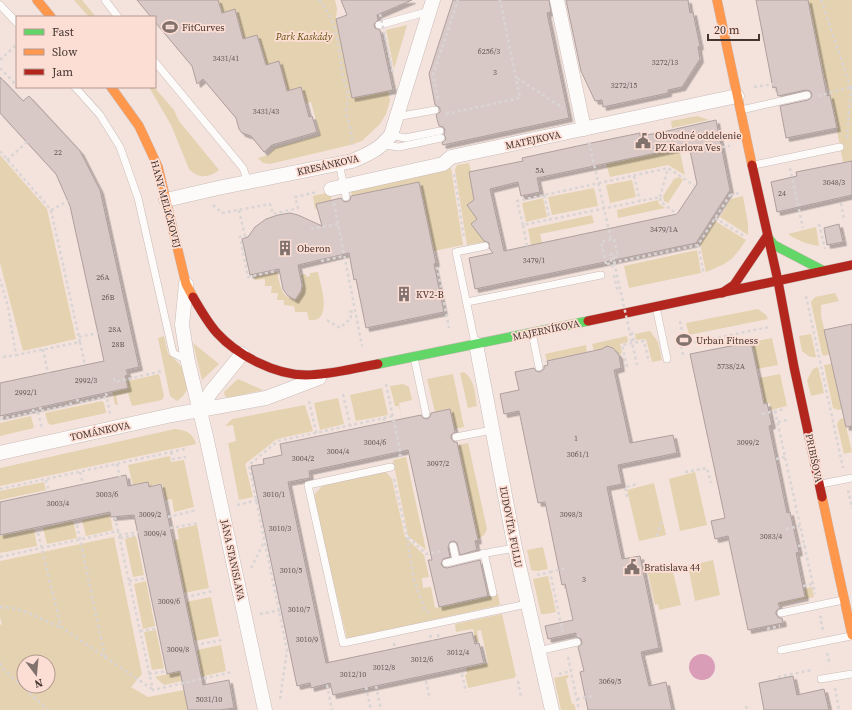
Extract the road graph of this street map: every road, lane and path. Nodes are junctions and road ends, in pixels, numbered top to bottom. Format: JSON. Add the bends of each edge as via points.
{"nodes":[{"id":1,"x":36,"y":0,"type":"edge"},
{"id":2,"x":319,"y":0,"type":"edge"},
{"id":3,"x":458,"y":0,"type":"edge"},
{"id":4,"x":500,"y":0,"type":"edge"},
{"id":5,"x":557,"y":0,"type":"edge"},
{"id":6,"x":717,"y":0,"type":"edge"},
{"id":7,"x":821,"y":0,"type":"edge"},
{"id":8,"x":106,"y":1,"type":"edge"},
{"id":9,"x":0,"y":4,"type":"edge"},
{"id":10,"x":431,"y":5,"type":"edge"},
{"id":11,"x":380,"y":14,"type":"dead end"},
{"id":12,"x":50,"y":16,"type":"edge"},
{"id":13,"x":117,"y":16,"type":"edge"},
{"id":14,"x":447,"y":18,"type":"dead end"},
{"id":15,"x":452,"y":19,"type":"junction"},
{"id":16,"x":16,"y":22,"type":"edge"},
{"id":17,"x":379,"y":25,"type":"dead end"},
{"id":18,"x":15,"y":46,"type":"dead end"},
{"id":19,"x":0,"y":60,"type":"edge"},
{"id":20,"x":156,"y":63,"type":"edge"},
{"id":21,"x":0,"y":68,"type":"edge"},
{"id":22,"x":394,"y":78,"type":"dead end"},
{"id":23,"x":516,"y":78,"type":"junction"},
{"id":24,"x":773,"y":84,"type":"dead end"},
{"id":25,"x":16,"y":85,"type":"edge"},
{"id":26,"x":762,"y":86,"type":"dead end"},
{"id":27,"x":852,"y":86,"type":"edge"},
{"id":28,"x":76,"y":88,"type":"edge"},
{"id":29,"x":112,"y":88,"type":"edge"},
{"id":30,"x":807,"y":94,"type":"joint"},
{"id":31,"x":737,"y":96,"type":"junction"},
{"id":32,"x":439,"y":101,"type":"dead end"},
{"id":33,"x":435,"y":110,"type":"dead end"},
{"id":34,"x":740,"y":110,"type":"junction"},
{"id":35,"x":568,"y":111,"type":"dead end"},
{"id":36,"x":442,"y":115,"type":"dead end"},
{"id":37,"x":396,"y":117,"type":"junction"},
{"id":38,"x":584,"y":129,"type":"junction"},
{"id":39,"x":846,"y":138,"type":"dead end"},
{"id":40,"x":387,"y":140,"type":"junction"},
{"id":41,"x":27,"y":142,"type":"dead end"},
{"id":42,"x":590,"y":143,"type":"dead end"},
{"id":43,"x":840,"y":147,"type":"dead end"},
{"id":44,"x":351,"y":148,"type":"dead end"},
{"id":45,"x":0,"y":151,"type":"edge"},
{"id":46,"x":788,"y":158,"type":"junction"},
{"id":47,"x":7,"y":160,"type":"junction"},
{"id":48,"x":339,"y":163,"type":"junction"},
{"id":49,"x":752,"y":166,"type":"junction"},
{"id":50,"x":668,"y":168,"type":"junction"},
{"id":51,"x":634,"y":176,"type":"junction"},
{"id":52,"x":248,"y":182,"type":"junction"},
{"id":53,"x":599,"y":183,"type":"junction"},
{"id":54,"x":696,"y":186,"type":"dead end"},
{"id":55,"x":340,"y":190,"type":"junction"},
{"id":56,"x":733,"y":194,"type":"dead end"},
{"id":57,"x":544,"y":195,"type":"junction"},
{"id":58,"x":660,"y":197,"type":"junction"},
{"id":59,"x":166,"y":200,"type":"junction"},
{"id":60,"x":68,"y":201,"type":"dead end"},
{"id":61,"x":640,"y":201,"type":"junction"},
{"id":62,"x":840,"y":203,"type":"dead end"},
{"id":63,"x":212,"y":204,"type":"dead end"},
{"id":64,"x":604,"y":208,"type":"junction"},
{"id":65,"x":51,"y":210,"type":"junction"},
{"id":66,"x":240,"y":210,"type":"junction"},
{"id":67,"x":677,"y":214,"type":"dead end"},
{"id":68,"x":715,"y":218,"type":"junction"},
{"id":69,"x":844,"y":219,"type":"dead end"},
{"id":70,"x":550,"y":220,"type":"junction"},
{"id":71,"x":338,"y":224,"type":"junction"},
{"id":72,"x":820,"y":224,"type":"dead end"},
{"id":73,"x":523,"y":225,"type":"junction"},
{"id":74,"x":803,"y":228,"type":"dead end"},
{"id":75,"x":311,"y":229,"type":"dead end"},
{"id":76,"x":767,"y":236,"type":"junction"},
{"id":77,"x":750,"y":239,"type":"dead end"},
{"id":78,"x":611,"y":240,"type":"junction"},
{"id":79,"x":698,"y":245,"type":"junction"},
{"id":80,"x":485,"y":246,"type":"dead end"},
{"id":81,"x":527,"y":246,"type":"dead end"},
{"id":82,"x":825,"y":249,"type":"dead end"},
{"id":83,"x":612,"y":253,"type":"dead end"},
{"id":84,"x":344,"y":256,"type":"junction"},
{"id":85,"x":613,"y":257,"type":"junction"},
{"id":86,"x":321,"y":261,"type":"dead end"},
{"id":87,"x":606,"y":264,"type":"junction"},
{"id":88,"x":852,"y":265,"type":"edge"},
{"id":89,"x":598,"y":266,"type":"dead end"},
{"id":90,"x":437,"y":267,"type":"dead end"},
{"id":91,"x":276,"y":270,"type":"dead end"},
{"id":92,"x":824,"y":271,"type":"junction"},
{"id":93,"x":601,"y":275,"type":"dead end"},
{"id":94,"x":704,"y":275,"type":"dead end"},
{"id":95,"x":0,"y":279,"type":"edge"},
{"id":96,"x":778,"y":281,"type":"junction"},
{"id":97,"x":186,"y":284,"type":"junction"},
{"id":98,"x":720,"y":293,"type":"junction"},
{"id":99,"x":806,"y":296,"type":"dead end"},
{"id":100,"x":467,"y":302,"type":"junction"},
{"id":101,"x":656,"y":307,"type":"junction"},
{"id":102,"x":354,"y":311,"type":"junction"},
{"id":103,"x":327,"y":320,"type":"dead end"},
{"id":104,"x":680,"y":321,"type":"dead end"},
{"id":105,"x":773,"y":326,"type":"dead end"},
{"id":106,"x":449,"y":328,"type":"dead end"},
{"id":107,"x":632,"y":332,"type":"dead end"},
{"id":108,"x":98,"y":333,"type":"dead end"},
{"id":109,"x":532,"y":333,"type":"junction"},
{"id":110,"x":683,"y":336,"type":"dead end"},
{"id":111,"x":79,"y":337,"type":"junction"},
{"id":112,"x":80,"y":342,"type":"junction"},
{"id":113,"x":634,"y":342,"type":"junction"},
{"id":114,"x":476,"y":344,"type":"junction"},
{"id":115,"x":362,"y":346,"type":"dead end"},
{"id":116,"x":43,"y":349,"type":"junction"},
{"id":117,"x":242,"y":354,"type":"junction"},
{"id":118,"x":16,"y":355,"type":"junction"},
{"id":119,"x":683,"y":355,"type":"dead end"},
{"id":120,"x":3,"y":357,"type":"dead end"},
{"id":121,"x":414,"y":357,"type":"junction"},
{"id":122,"x":667,"y":359,"type":"dead end"},
{"id":123,"x":188,"y":362,"type":"junction"},
{"id":124,"x":649,"y":362,"type":"dead end"},
{"id":125,"x":85,"y":365,"type":"dead end"},
{"id":126,"x":637,"y":365,"type":"dead end"},
{"id":127,"x":539,"y":367,"type":"dead end"},
{"id":128,"x":627,"y":367,"type":"dead end"},
{"id":129,"x":162,"y":371,"type":"dead end"},
{"id":130,"x":338,"y":371,"type":"junction"},
{"id":131,"x":48,"y":373,"type":"dead end"},
{"id":132,"x":114,"y":378,"type":"dead end"},
{"id":133,"x":386,"y":384,"type":"dead end"},
{"id":134,"x":106,"y":393,"type":"dead end"},
{"id":135,"x":343,"y":394,"type":"dead end"},
{"id":136,"x":106,"y":397,"type":"junction"},
{"id":137,"x":77,"y":399,"type":"dead end"},
{"id":138,"x":70,"y":401,"type":"dead end"},
{"id":139,"x":309,"y":401,"type":"dead end"},
{"id":140,"x":40,"y":407,"type":"dead end"},
{"id":141,"x":790,"y":408,"type":"dead end"},
{"id":142,"x":33,"y":409,"type":"dead end"},
{"id":143,"x":200,"y":410,"type":"junction"},
{"id":144,"x":40,"y":411,"type":"junction"},
{"id":145,"x":775,"y":411,"type":"junction"},
{"id":146,"x":34,"y":413,"type":"junction"},
{"id":147,"x":426,"y":414,"type":"dead end"},
{"id":148,"x":762,"y":414,"type":"dead end"},
{"id":149,"x":111,"y":416,"type":"dead end"},
{"id":150,"x":393,"y":416,"type":"junction"},
{"id":151,"x":384,"y":418,"type":"junction"},
{"id":152,"x":0,"y":419,"type":"edge"},
{"id":153,"x":384,"y":422,"type":"dead end"},
{"id":154,"x":350,"y":426,"type":"junction"},
{"id":155,"x":351,"y":429,"type":"dead end"},
{"id":156,"x":492,"y":430,"type":"junction"},
{"id":157,"x":43,"y":431,"type":"dead end"},
{"id":158,"x":316,"y":432,"type":"junction"},
{"id":159,"x":317,"y":436,"type":"dead end"},
{"id":160,"x":456,"y":437,"type":"dead end"},
{"id":161,"x":185,"y":449,"type":"dead end"},
{"id":162,"x":172,"y":452,"type":"junction"},
{"id":163,"x":0,"y":453,"type":"edge"},
{"id":164,"x":401,"y":454,"type":"dead end"},
{"id":165,"x":186,"y":457,"type":"dead end"},
{"id":166,"x":785,"y":457,"type":"junction"},
{"id":167,"x":776,"y":459,"type":"dead end"},
{"id":168,"x":117,"y":464,"type":"junction"},
{"id":169,"x":391,"y":468,"type":"joint"},
{"id":170,"x":80,"y":472,"type":"junction"},
{"id":171,"x":685,"y":472,"type":"dead end"},
{"id":172,"x":120,"y":477,"type":"dead end"},
{"id":173,"x":849,"y":478,"type":"edge"},
{"id":174,"x":46,"y":480,"type":"junction"},
{"id":175,"x":711,"y":483,"type":"dead end"},
{"id":176,"x":84,"y":484,"type":"dead end"},
{"id":177,"x":638,"y":484,"type":"dead end"},
{"id":178,"x":820,"y":485,"type":"junction"},
{"id":179,"x":0,"y":489,"type":"edge"},
{"id":180,"x":49,"y":491,"type":"dead end"},
{"id":181,"x":627,"y":497,"type":"dead end"},
{"id":182,"x":257,"y":500,"type":"junction"},
{"id":183,"x":240,"y":504,"type":"dead end"},
{"id":184,"x":852,"y":508,"type":"edge"},
{"id":185,"x":197,"y":510,"type":"dead end"},
{"id":186,"x":115,"y":517,"type":"dead end"},
{"id":187,"x":168,"y":517,"type":"dead end"},
{"id":188,"x":662,"y":520,"type":"dead end"},
{"id":189,"x":199,"y":522,"type":"dead end"},
{"id":190,"x":77,"y":525,"type":"dead end"},
{"id":191,"x":800,"y":526,"type":"junction"},
{"id":192,"x":170,"y":528,"type":"dead end"},
{"id":193,"x":786,"y":529,"type":"dead end"},
{"id":194,"x":38,"y":533,"type":"dead end"},
{"id":195,"x":138,"y":533,"type":"dead end"},
{"id":196,"x":119,"y":535,"type":"junction"},
{"id":197,"x":407,"y":536,"type":"junction"},
{"id":198,"x":658,"y":536,"type":"dead end"},
{"id":199,"x":80,"y":540,"type":"junction"},
{"id":200,"x":266,"y":543,"type":"junction"},
{"id":201,"x":805,"y":545,"type":"junction"},
{"id":202,"x":453,"y":546,"type":"dead end"},
{"id":203,"x":798,"y":546,"type":"dead end"},
{"id":204,"x":42,"y":548,"type":"junction"},
{"id":205,"x":515,"y":548,"type":"junction"},
{"id":206,"x":484,"y":554,"type":"junction"},
{"id":207,"x":0,"y":557,"type":"edge"},
{"id":208,"x":456,"y":560,"type":"junction"},
{"id":209,"x":446,"y":562,"type":"joint"},
{"id":210,"x":566,"y":568,"type":"dead end"},
{"id":211,"x":250,"y":570,"type":"dead end"},
{"id":212,"x":550,"y":572,"type":"dead end"},
{"id":213,"x":147,"y":578,"type":"dead end"},
{"id":214,"x":129,"y":581,"type":"junction"},
{"id":215,"x":813,"y":584,"type":"junction"},
{"id":216,"x":803,"y":586,"type":"dead end"},
{"id":217,"x":213,"y":591,"type":"dead end"},
{"id":218,"x":493,"y":593,"type":"dead end"},
{"id":219,"x":191,"y":596,"type":"dead end"},
{"id":220,"x":845,"y":600,"type":"junction"},
{"id":221,"x":527,"y":604,"type":"junction"},
{"id":222,"x":818,"y":606,"type":"junction"},
{"id":223,"x":0,"y":607,"type":"edge"},
{"id":224,"x":280,"y":610,"type":"junction"},
{"id":225,"x":781,"y":613,"type":"dead end"},
{"id":226,"x":261,"y":614,"type":"dead end"},
{"id":227,"x":440,"y":622,"type":"junction"},
{"id":228,"x":61,"y":627,"type":"junction"},
{"id":229,"x":158,"y":628,"type":"dead end"},
{"id":230,"x":140,"y":631,"type":"junction"},
{"id":231,"x":852,"y":636,"type":"edge"},
{"id":232,"x":222,"y":640,"type":"dead end"},
{"id":233,"x":577,"y":642,"type":"dead end"},
{"id":234,"x":201,"y":644,"type":"dead end"},
{"id":235,"x":781,"y":650,"type":"dead end"},
{"id":236,"x":538,"y":651,"type":"junction"},
{"id":237,"x":105,"y":657,"type":"junction"},
{"id":238,"x":0,"y":663,"type":"edge"},
{"id":239,"x":167,"y":671,"type":"dead end"},
{"id":240,"x":571,"y":671,"type":"dead end"},
{"id":241,"x":232,"y":672,"type":"dead end"},
{"id":242,"x":149,"y":674,"type":"junction"},
{"id":243,"x":462,"y":674,"type":"dead end"},
{"id":244,"x":852,"y":674,"type":"edge"},
{"id":245,"x":553,"y":675,"type":"dead end"},
{"id":246,"x":821,"y":679,"type":"dead end"},
{"id":247,"x":426,"y":681,"type":"dead end"},
{"id":248,"x":518,"y":681,"type":"dead end"},
{"id":249,"x":327,"y":685,"type":"dead end"},
{"id":250,"x":376,"y":686,"type":"dead end"},
{"id":251,"x":366,"y":687,"type":"dead end"},
{"id":252,"x":153,"y":690,"type":"junction"},
{"id":253,"x":466,"y":692,"type":"dead end"},
{"id":254,"x":593,"y":696,"type":"dead end"},
{"id":255,"x":521,"y":697,"type":"dead end"},
{"id":256,"x":430,"y":699,"type":"dead end"},
{"id":257,"x":577,"y":699,"type":"dead end"},
{"id":258,"x":279,"y":702,"type":"dead end"},
{"id":259,"x":746,"y":706,"type":"dead end"},
{"id":260,"x":48,"y":710,"type":"edge"},
{"id":261,"x":265,"y":710,"type":"edge"},
{"id":262,"x":332,"y":710,"type":"edge"},
{"id":263,"x":371,"y":710,"type":"edge"},
{"id":264,"x":381,"y":710,"type":"edge"},
{"id":265,"x":552,"y":710,"type":"edge"},
{"id":266,"x":747,"y":710,"type":"edge"}],
"edges":[{"from":1,"to":12,"type":"street"},
{"from":2,"to":44,"type":"path","via":[[334,24],[342,58],[342,73],[348,95],[346,110],[352,137]]},
{"from":3,"to":15,"type":"path"},
{"from":4,"to":23,"type":"path"},
{"from":5,"to":38,"type":"street"},
{"from":6,"to":31,"type":"street"},
{"from":7,"to":27,"type":"path"},
{"from":8,"to":13,"type":"lane"},
{"from":9,"to":16,"type":"lane"},
{"from":10,"to":17,"type":"lane"},
{"from":10,"to":37,"type":"street"},
{"from":11,"to":22,"type":"path","bridge":true},
{"from":14,"to":15,"type":"path"},
{"from":15,"to":32,"type":"path","via":[[433,75]]},
{"from":18,"to":19,"type":"path"},
{"from":20,"to":52,"type":"lane","via":[[243,168]]},
{"from":21,"to":25,"type":"path"},
{"from":23,"to":35,"type":"path"},
{"from":23,"to":36,"type":"path","via":[[520,98]]},
{"from":24,"to":26,"type":"path"},
{"from":27,"to":30,"type":"path","via":[[816,97]]},
{"from":27,"to":39,"type":"path"},
{"from":28,"to":123,"type":"lane","via":[[100,115],[120,147],[138,198],[173,353]]},
{"from":29,"to":59,"type":"street","name":"HANY MELIČKOVEJ","via":[[139,126],[148,144],[158,167]]},
{"from":30,"to":34,"type":"lane"},
{"from":31,"to":34,"type":"street"},
{"from":31,"to":38,"type":"street","name":"MATEJKOVA"},
{"from":33,"to":37,"type":"lane"},
{"from":34,"to":49,"type":"street"},
{"from":37,"to":40,"type":"street"},
{"from":38,"to":55,"type":"street","name":"MATEJKOVA","via":[[451,157],[443,164]]},
{"from":40,"to":40,"type":"lane","via":[[406,138],[440,134],[399,147]]},
{"from":40,"to":48,"type":"street","name":"KRESÁNKOVA","via":[[368,154]]},
{"from":41,"to":47,"type":"path"},
{"from":42,"to":53,"type":"path"},
{"from":43,"to":46,"type":"lane"},
{"from":45,"to":47,"type":"path"},
{"from":46,"to":49,"type":"lane"},
{"from":46,"to":74,"type":"path"},
{"from":47,"to":65,"type":"path"},
{"from":48,"to":52,"type":"street","name":"KRESÁNKOVA"},
{"from":48,"to":55,"type":"lane"},
{"from":49,"to":76,"type":"street"},
{"from":50,"to":51,"type":"path"},
{"from":50,"to":54,"type":"path"},
{"from":50,"to":58,"type":"path"},
{"from":51,"to":53,"type":"path"},
{"from":51,"to":61,"type":"path"},
{"from":52,"to":59,"type":"street","name":"KRESÁNKOVA"},
{"from":53,"to":57,"type":"path"},
{"from":53,"to":64,"type":"path"},
{"from":55,"to":66,"type":"path","via":[[296,197],[298,208],[273,214],[270,204]]},
{"from":55,"to":71,"type":"path"},
{"from":56,"to":68,"type":"path","via":[[729,193]]},
{"from":57,"to":70,"type":"path"},
{"from":57,"to":73,"type":"path","via":[[517,201]]},
{"from":58,"to":61,"type":"path"},
{"from":58,"to":67,"type":"path","via":[[662,202]]},
{"from":59,"to":97,"type":"street","name":"HANY MELIČKOVEJ"},
{"from":60,"to":65,"type":"path"},
{"from":61,"to":64,"type":"path"},
{"from":62,"to":69,"type":"path"},
{"from":63,"to":66,"type":"path","via":[[222,213]]},
{"from":64,"to":70,"type":"path"},
{"from":64,"to":78,"type":"path"},
{"from":65,"to":111,"type":"path"},
{"from":66,"to":91,"type":"path","via":[[245,236],[240,237],[248,277]]},
{"from":68,"to":77,"type":"path"},
{"from":68,"to":79,"type":"path"},
{"from":70,"to":73,"type":"path"},
{"from":71,"to":75,"type":"path"},
{"from":71,"to":84,"type":"path"},
{"from":72,"to":82,"type":"path"},
{"from":73,"to":81,"type":"path"},
{"from":76,"to":92,"type":"street","via":[[774,245]]},
{"from":76,"to":96,"type":"street"},
{"from":76,"to":98,"type":"street","via":[[734,285]]},
{"from":78,"to":85,"type":"path","via":[[614,239],[618,256]]},
{"from":78,"to":87,"type":"path","via":[[601,242]]},
{"from":79,"to":87,"type":"path"},
{"from":79,"to":94,"type":"path"},
{"from":80,"to":100,"type":"lane","via":[[456,252]]},
{"from":83,"to":85,"type":"path"},
{"from":84,"to":86,"type":"path"},
{"from":84,"to":102,"type":"path"},
{"from":85,"to":126,"type":"path","bridge":true},
{"from":87,"to":89,"type":"path"},
{"from":88,"to":92,"type":"street","name":"MAJERNÍKOVA"},
{"from":90,"to":106,"type":"path"},
{"from":92,"to":96,"type":"street","name":"MAJERNÍKOVA"},
{"from":93,"to":100,"type":"lane"},
{"from":95,"to":118,"type":"path","via":[[8,307]]},
{"from":96,"to":98,"type":"street","name":"MAJERNÍKOVA"},
{"from":96,"to":178,"type":"street","name":"PRIBIŠOVA"},
{"from":97,"to":117,"type":"street","name":"HANY MELIČKOVEJ","via":[[216,332]]},
{"from":97,"to":123,"type":"street","name":"HANY MELIČKOVEJ","via":[[182,325]]},
{"from":98,"to":101,"type":"street","name":"MAJERNÍKOVA"},
{"from":99,"to":173,"type":"path"},
{"from":100,"to":114,"type":"lane"},
{"from":101,"to":109,"type":"street","name":"MAJERNÍKOVA"},
{"from":101,"to":122,"type":"lane"},
{"from":102,"to":103,"type":"path","via":[[350,312],[351,318],[340,328]]},
{"from":102,"to":115,"type":"path"},
{"from":104,"to":110,"type":"path"},
{"from":105,"to":119,"type":"path","via":[[681,345]]},
{"from":107,"to":113,"type":"path"},
{"from":108,"to":111,"type":"path"},
{"from":109,"to":114,"type":"street","name":"MAJERNÍKOVA"},
{"from":109,"to":127,"type":"lane"},
{"from":111,"to":112,"type":"path"},
{"from":112,"to":116,"type":"path"},
{"from":112,"to":125,"type":"path"},
{"from":113,"to":124,"type":"path","via":[[644,341]]},
{"from":113,"to":128,"type":"path","via":[[622,345]]},
{"from":114,"to":121,"type":"street","name":"MAJERNÍKOVA"},
{"from":114,"to":156,"type":"street","name":"ĽUDOVÍTA FULLU"},
{"from":116,"to":118,"type":"path"},
{"from":116,"to":131,"type":"path"},
{"from":117,"to":130,"type":"street","name":"MAJERNÍKOVA","via":[[260,364],[290,374],[324,374]]},
{"from":117,"to":143,"type":"street"},
{"from":118,"to":120,"type":"path"},
{"from":121,"to":130,"type":"street","name":"MAJERNÍKOVA"},
{"from":121,"to":147,"type":"lane"},
{"from":123,"to":143,"type":"street","name":"HANY MELIČKOVEJ"},
{"from":129,"to":132,"type":"path","via":[[115,382]]},
{"from":130,"to":143,"type":"street","name":"TOMÁNKOVA","via":[[266,398]]},
{"from":133,"to":150,"type":"path"},
{"from":134,"to":136,"type":"path"},
{"from":135,"to":154,"type":"path"},
{"from":136,"to":137,"type":"path","via":[[78,403]]},
{"from":136,"to":149,"type":"path"},
{"from":138,"to":144,"type":"path","via":[[71,404]]},
{"from":139,"to":158,"type":"path"},
{"from":140,"to":144,"type":"path"},
{"from":141,"to":145,"type":"path"},
{"from":142,"to":146,"type":"path"},
{"from":143,"to":163,"type":"street","name":"TOMÁNKOVA"},
{"from":143,"to":261,"type":"street","name":"JÁNA STANISLAVA"},
{"from":144,"to":146,"type":"path"},
{"from":144,"to":157,"type":"path"},
{"from":145,"to":148,"type":"path"},
{"from":145,"to":166,"type":"path"},
{"from":146,"to":152,"type":"path"},
{"from":150,"to":151,"type":"path"},
{"from":150,"to":164,"type":"path"},
{"from":151,"to":153,"type":"path"},
{"from":151,"to":154,"type":"path"},
{"from":154,"to":155,"type":"path"},
{"from":154,"to":158,"type":"path"},
{"from":156,"to":160,"type":"lane"},
{"from":156,"to":205,"type":"street","name":"ĽUDOVÍTA FULLU"},
{"from":158,"to":159,"type":"path"},
{"from":158,"to":182,"type":"path","via":[[310,436],[278,441],[249,465]]},
{"from":161,"to":162,"type":"path"},
{"from":162,"to":165,"type":"path","via":[[173,459]]},
{"from":162,"to":168,"type":"path"},
{"from":166,"to":167,"type":"path"},
{"from":166,"to":191,"type":"path"},
{"from":168,"to":170,"type":"path"},
{"from":168,"to":172,"type":"path"},
{"from":169,"to":197,"type":"path"},
{"from":169,"to":227,"type":"lane","via":[[308,484],[343,643]]},
{"from":170,"to":174,"type":"path"},
{"from":170,"to":176,"type":"path"},
{"from":171,"to":175,"type":"path","via":[[707,468]]},
{"from":173,"to":178,"type":"lane"},
{"from":173,"to":184,"type":"path"},
{"from":174,"to":179,"type":"path"},
{"from":174,"to":180,"type":"path"},
{"from":177,"to":181,"type":"path","via":[[625,488]]},
{"from":178,"to":220,"type":"street","name":"PRIBIŠOVA"},
{"from":182,"to":183,"type":"path"},
{"from":182,"to":200,"type":"path"},
{"from":185,"to":187,"type":"path"},
{"from":186,"to":196,"type":"path"},
{"from":188,"to":198,"type":"path"},
{"from":189,"to":192,"type":"path"},
{"from":190,"to":199,"type":"path"},
{"from":191,"to":193,"type":"path"},
{"from":191,"to":201,"type":"path"},
{"from":194,"to":204,"type":"path"},
{"from":195,"to":196,"type":"path"},
{"from":196,"to":199,"type":"path"},
{"from":196,"to":214,"type":"path"},
{"from":197,"to":209,"type":"path","via":[[426,554],[443,550]]},
{"from":197,"to":227,"type":"path","via":[[414,580],[425,610]]},
{"from":199,"to":204,"type":"path"},
{"from":199,"to":237,"type":"path"},
{"from":200,"to":211,"type":"path","via":[[263,544]]},
{"from":200,"to":224,"type":"path"},
{"from":201,"to":203,"type":"path"},
{"from":201,"to":215,"type":"path"},
{"from":202,"to":208,"type":"lane"},
{"from":204,"to":207,"type":"path"},
{"from":204,"to":228,"type":"path"},
{"from":205,"to":206,"type":"lane"},
{"from":205,"to":221,"type":"street","name":"ĽUDOVÍTA FULLU"},
{"from":206,"to":208,"type":"lane"},
{"from":206,"to":218,"type":"lane"},
{"from":208,"to":209,"type":"lane"},
{"from":210,"to":212,"type":"path"},
{"from":213,"to":214,"type":"path"},
{"from":214,"to":230,"type":"path"},
{"from":215,"to":216,"type":"path"},
{"from":215,"to":222,"type":"path"},
{"from":217,"to":219,"type":"path"},
{"from":220,"to":222,"type":"lane"},
{"from":220,"to":231,"type":"street","name":"PRIBIŠOVA"},
{"from":221,"to":227,"type":"lane"},
{"from":221,"to":236,"type":"street","name":"ĽUDOVÍTA FULLU"},
{"from":222,"to":225,"type":"lane"},
{"from":223,"to":228,"type":"path","via":[[28,612]]},
{"from":224,"to":226,"type":"path"},
{"from":224,"to":258,"type":"path","via":[[287,650]]},
{"from":228,"to":237,"type":"path"},
{"from":229,"to":230,"type":"path"},
{"from":230,"to":242,"type":"path"},
{"from":231,"to":235,"type":"lane"},
{"from":232,"to":234,"type":"path"},
{"from":233,"to":236,"type":"lane"},
{"from":236,"to":265,"type":"street","name":"ĽUDOVÍTA FULLU"},
{"from":237,"to":252,"type":"path"},
{"from":238,"to":260,"type":"path","via":[[2,668]]},
{"from":239,"to":242,"type":"path"},
{"from":240,"to":245,"type":"path"},
{"from":241,"to":252,"type":"path"},
{"from":242,"to":252,"type":"path"},
{"from":243,"to":253,"type":"path"},
{"from":244,"to":246,"type":"lane"},
{"from":247,"to":256,"type":"path"},
{"from":248,"to":255,"type":"path"},
{"from":249,"to":262,"type":"path"},
{"from":250,"to":264,"type":"path"},
{"from":251,"to":263,"type":"path"},
{"from":254,"to":257,"type":"path"},
{"from":259,"to":266,"type":"path"}]}
